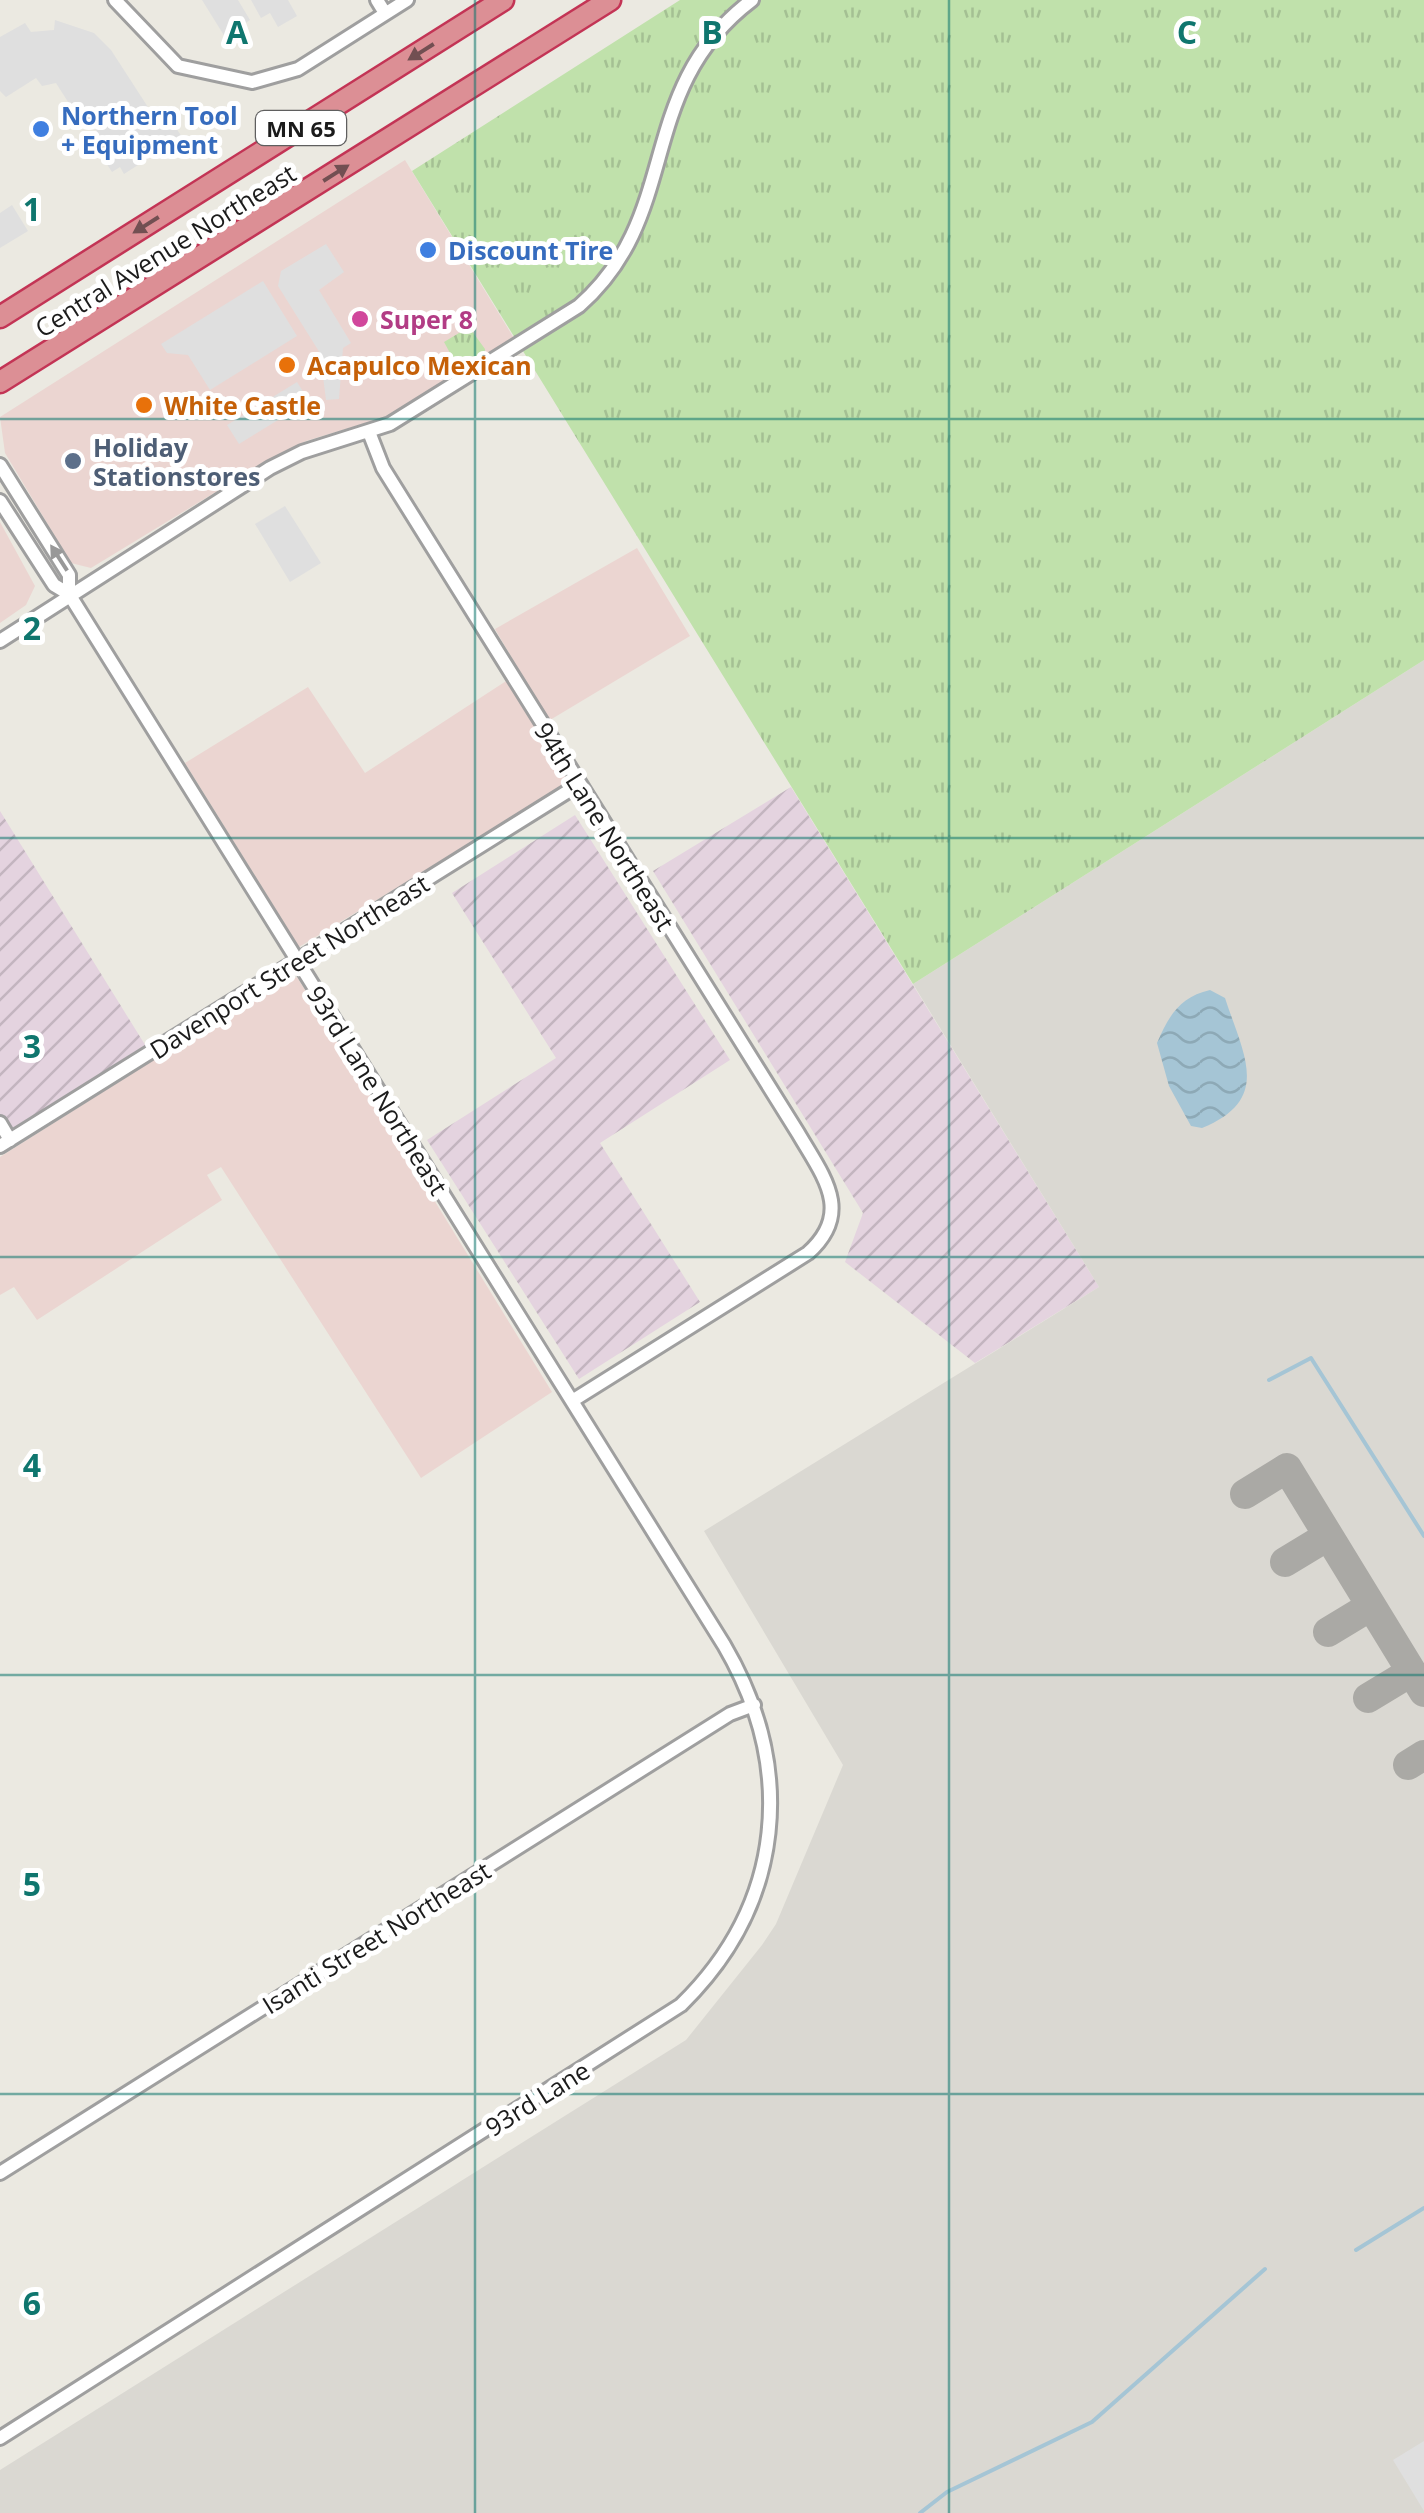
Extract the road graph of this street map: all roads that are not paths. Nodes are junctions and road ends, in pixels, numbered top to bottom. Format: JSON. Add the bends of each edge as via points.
{"nodes":[{"id":1,"x":115,"y":0,"type":"edge"},
{"id":2,"x":377,"y":0,"type":"edge"},
{"id":3,"x":407,"y":0,"type":"edge"},
{"id":4,"x":503,"y":0,"type":"edge"},
{"id":5,"x":610,"y":0,"type":"edge"},
{"id":6,"x":752,"y":0,"type":"edge"},
{"id":7,"x":385,"y":13,"type":"junction"},
{"id":8,"x":0,"y":317,"type":"edge"},
{"id":9,"x":22,"y":368,"type":"junction"},
{"id":10,"x":0,"y":382,"type":"edge"},
{"id":11,"x":0,"y":403,"type":"edge"},
{"id":12,"x":369,"y":432,"type":"junction"},
{"id":13,"x":0,"y":464,"type":"edge"},
{"id":14,"x":0,"y":501,"type":"edge"},
{"id":15,"x":70,"y":594,"type":"junction"},
{"id":16,"x":0,"y":641,"type":"edge"},
{"id":17,"x":578,"y":785,"type":"junction"},
{"id":18,"x":299,"y":962,"type":"junction"},
{"id":19,"x":0,"y":1123,"type":"edge"},
{"id":20,"x":5,"y":1143,"type":"edge"},
{"id":21,"x":572,"y":1400,"type":"junction"},
{"id":22,"x":687,"y":1586,"type":"joint"},
{"id":23,"x":754,"y":1704,"type":"junction"},
{"id":24,"x":0,"y":2173,"type":"edge"},
{"id":25,"x":0,"y":2438,"type":"edge"}],
"edges":[{"from":1,"to":7,"type":"street","via":[[178,66],[252,82],[298,70]]},
{"from":2,"to":7,"type":"street"},
{"from":3,"to":7,"type":"street"},
{"from":4,"to":8,"type":"highway","name":"Central Avenue Northeast","number":"MN 65","one_way":true},
{"from":9,"to":5,"type":"highway","name":"Central Avenue Northeast","number":"MN 65","one_way":true},
{"from":6,"to":12,"type":"street","via":[[719,28],[683,77],[645,210],[604,281],[548,328]]},
{"from":9,"to":10,"type":"highway","name":"Central Avenue Northeast","number":"MN 65"},
{"from":9,"to":11,"type":"highway"},
{"from":12,"to":15,"type":"street","via":[[270,468]]},
{"from":12,"to":17,"type":"street","name":"94th Lane Northeast","via":[[384,468]]},
{"from":15,"to":13,"type":"street","name":"93rd Lane Northeast","one_way":true,"via":[[70,574]]},
{"from":14,"to":15,"type":"street","name":"93rd Lane Northeast","via":[[54,584]]},
{"from":15,"to":16,"type":"street"},
{"from":15,"to":18,"type":"street","name":"93rd Lane Northeast"},
{"from":17,"to":18,"type":"street","name":"Davenport Street Northeast"},
{"from":17,"to":21,"type":"street","name":"94th Lane Northeast","via":[[817,1166],[829,1191],[831,1222],[808,1253]]},
{"from":18,"to":20,"type":"street","name":"Davenport Street Northeast"},
{"from":18,"to":21,"type":"street","name":"93rd Lane Northeast"},
{"from":19,"to":20,"type":"street"},
{"from":21,"to":22,"type":"street","name":"93rd Lane Northeast"},
{"from":22,"to":23,"type":"street","name":"93rd Lane"},
{"from":23,"to":24,"type":"street","name":"Isanti Street Northeast"},
{"from":23,"to":25,"type":"street","name":"93rd Lane","via":[[770,1773],[764,1862],[745,1917],[696,1990],[651,2027]]}]}
